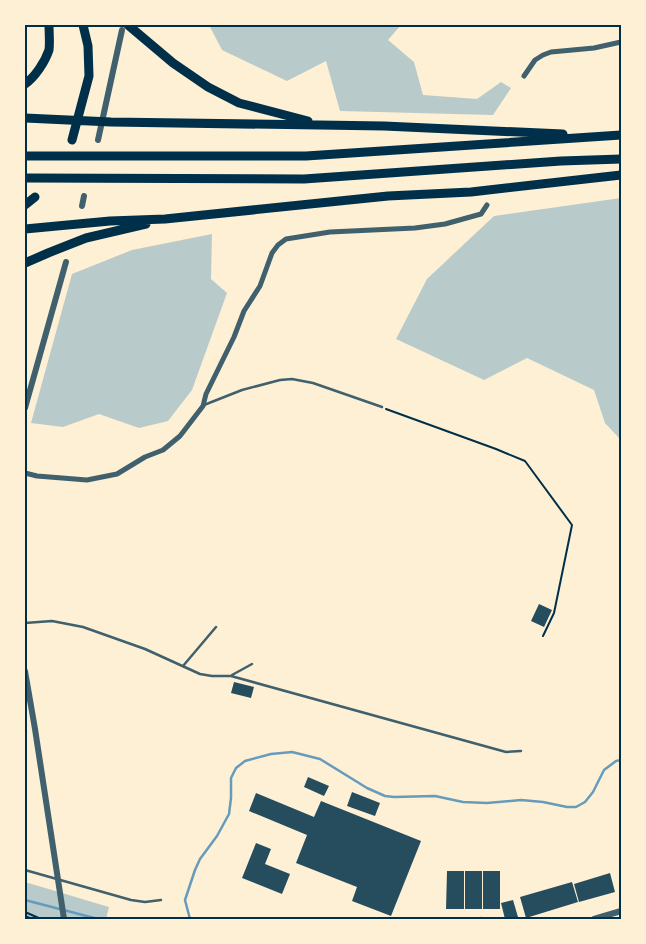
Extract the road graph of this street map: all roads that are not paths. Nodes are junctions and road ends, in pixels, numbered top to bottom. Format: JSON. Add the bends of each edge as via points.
{"nodes":[{"id":1,"x":49,"y":25,"type":"edge"},
{"id":2,"x":83,"y":25,"type":"edge"},
{"id":3,"x":125,"y":27,"type":"edge"},
{"id":4,"x":621,"y":42,"type":"edge"},
{"id":5,"x":524,"y":76,"type":"dead end"},
{"id":6,"x":25,"y":84,"type":"edge"},
{"id":7,"x":25,"y":118,"type":"edge"},
{"id":8,"x":323,"y":125,"type":"junction"},
{"id":9,"x":621,"y":135,"type":"edge"},
{"id":10,"x":608,"y":136,"type":"junction"},
{"id":11,"x":72,"y":140,"type":"dead end"},
{"id":12,"x":98,"y":140,"type":"dead end"},
{"id":13,"x":25,"y":156,"type":"edge"},
{"id":14,"x":621,"y":160,"type":"edge"},
{"id":15,"x":621,"y":175,"type":"edge"},
{"id":16,"x":25,"y":178,"type":"edge"},
{"id":17,"x":84,"y":196,"type":"dead end"},
{"id":18,"x":35,"y":197,"type":"dead end"},
{"id":19,"x":25,"y":205,"type":"edge"},
{"id":20,"x":487,"y":205,"type":"dead end"},
{"id":21,"x":82,"y":206,"type":"dead end"},
{"id":22,"x":165,"y":219,"type":"junction"},
{"id":23,"x":25,"y":229,"type":"edge"},
{"id":24,"x":66,"y":262,"type":"dead end"},
{"id":25,"x":25,"y":263,"type":"edge"},
{"id":26,"x":203,"y":406,"type":"junction"},
{"id":27,"x":382,"y":407,"type":"road end"},
{"id":28,"x":25,"y":408,"type":"edge"},
{"id":29,"x":25,"y":473,"type":"edge"},
{"id":30,"x":25,"y":622,"type":"edge"},
{"id":31,"x":216,"y":627,"type":"dead end"},
{"id":32,"x":252,"y":664,"type":"dead end"},
{"id":33,"x":183,"y":666,"type":"junction"},
{"id":34,"x":25,"y":671,"type":"edge"},
{"id":35,"x":231,"y":676,"type":"junction"},
{"id":36,"x":521,"y":751,"type":"dead end"},
{"id":37,"x":25,"y":870,"type":"edge"},
{"id":38,"x":58,"y":879,"type":"junction"},
{"id":39,"x":161,"y":900,"type":"dead end"},
{"id":40,"x":621,"y":911,"type":"edge"},
{"id":41,"x":64,"y":919,"type":"edge"},
{"id":42,"x":594,"y":919,"type":"edge"}],
"edges":[{"from":1,"to":6,"type":"highway","via":[[49,49],[42,66]]},
{"from":2,"to":11,"type":"highway","via":[[88,46],[89,76]]},
{"from":3,"to":8,"type":"highway","via":[[208,87],[239,103]]},
{"from":3,"to":12,"type":"street"},
{"from":4,"to":5,"type":"street","via":[[551,52],[535,60]]},
{"from":7,"to":8,"type":"highway"},
{"from":8,"to":10,"type":"highway"},
{"from":9,"to":10,"type":"highway"},
{"from":10,"to":13,"type":"highway","via":[[306,156]]},
{"from":14,"to":16,"type":"highway","via":[[561,161],[304,179]]},
{"from":15,"to":22,"type":"highway","via":[[471,192],[388,196]]},
{"from":17,"to":21,"type":"street"},
{"from":18,"to":19,"type":"highway"},
{"from":20,"to":26,"type":"street","via":[[481,214],[446,224],[330,232],[286,239],[272,253],[260,286],[244,311]]},
{"from":22,"to":23,"type":"highway"},
{"from":22,"to":25,"type":"highway","via":[[86,238]]},
{"from":24,"to":28,"type":"street"},
{"from":26,"to":27,"type":"lane","via":[[242,390],[292,379]]},
{"from":26,"to":29,"type":"street","via":[[180,436],[163,450],[117,474],[82,480]]},
{"from":30,"to":33,"type":"lane","via":[[52,621],[83,627]]},
{"from":31,"to":33,"type":"lane"},
{"from":32,"to":35,"type":"lane"},
{"from":33,"to":35,"type":"lane","via":[[200,674]]},
{"from":34,"to":38,"type":"street"},
{"from":35,"to":36,"type":"lane","via":[[506,752]]},
{"from":37,"to":38,"type":"lane"},
{"from":38,"to":39,"type":"lane","via":[[132,900]]},
{"from":38,"to":41,"type":"street"},
{"from":40,"to":42,"type":"street"}]}
